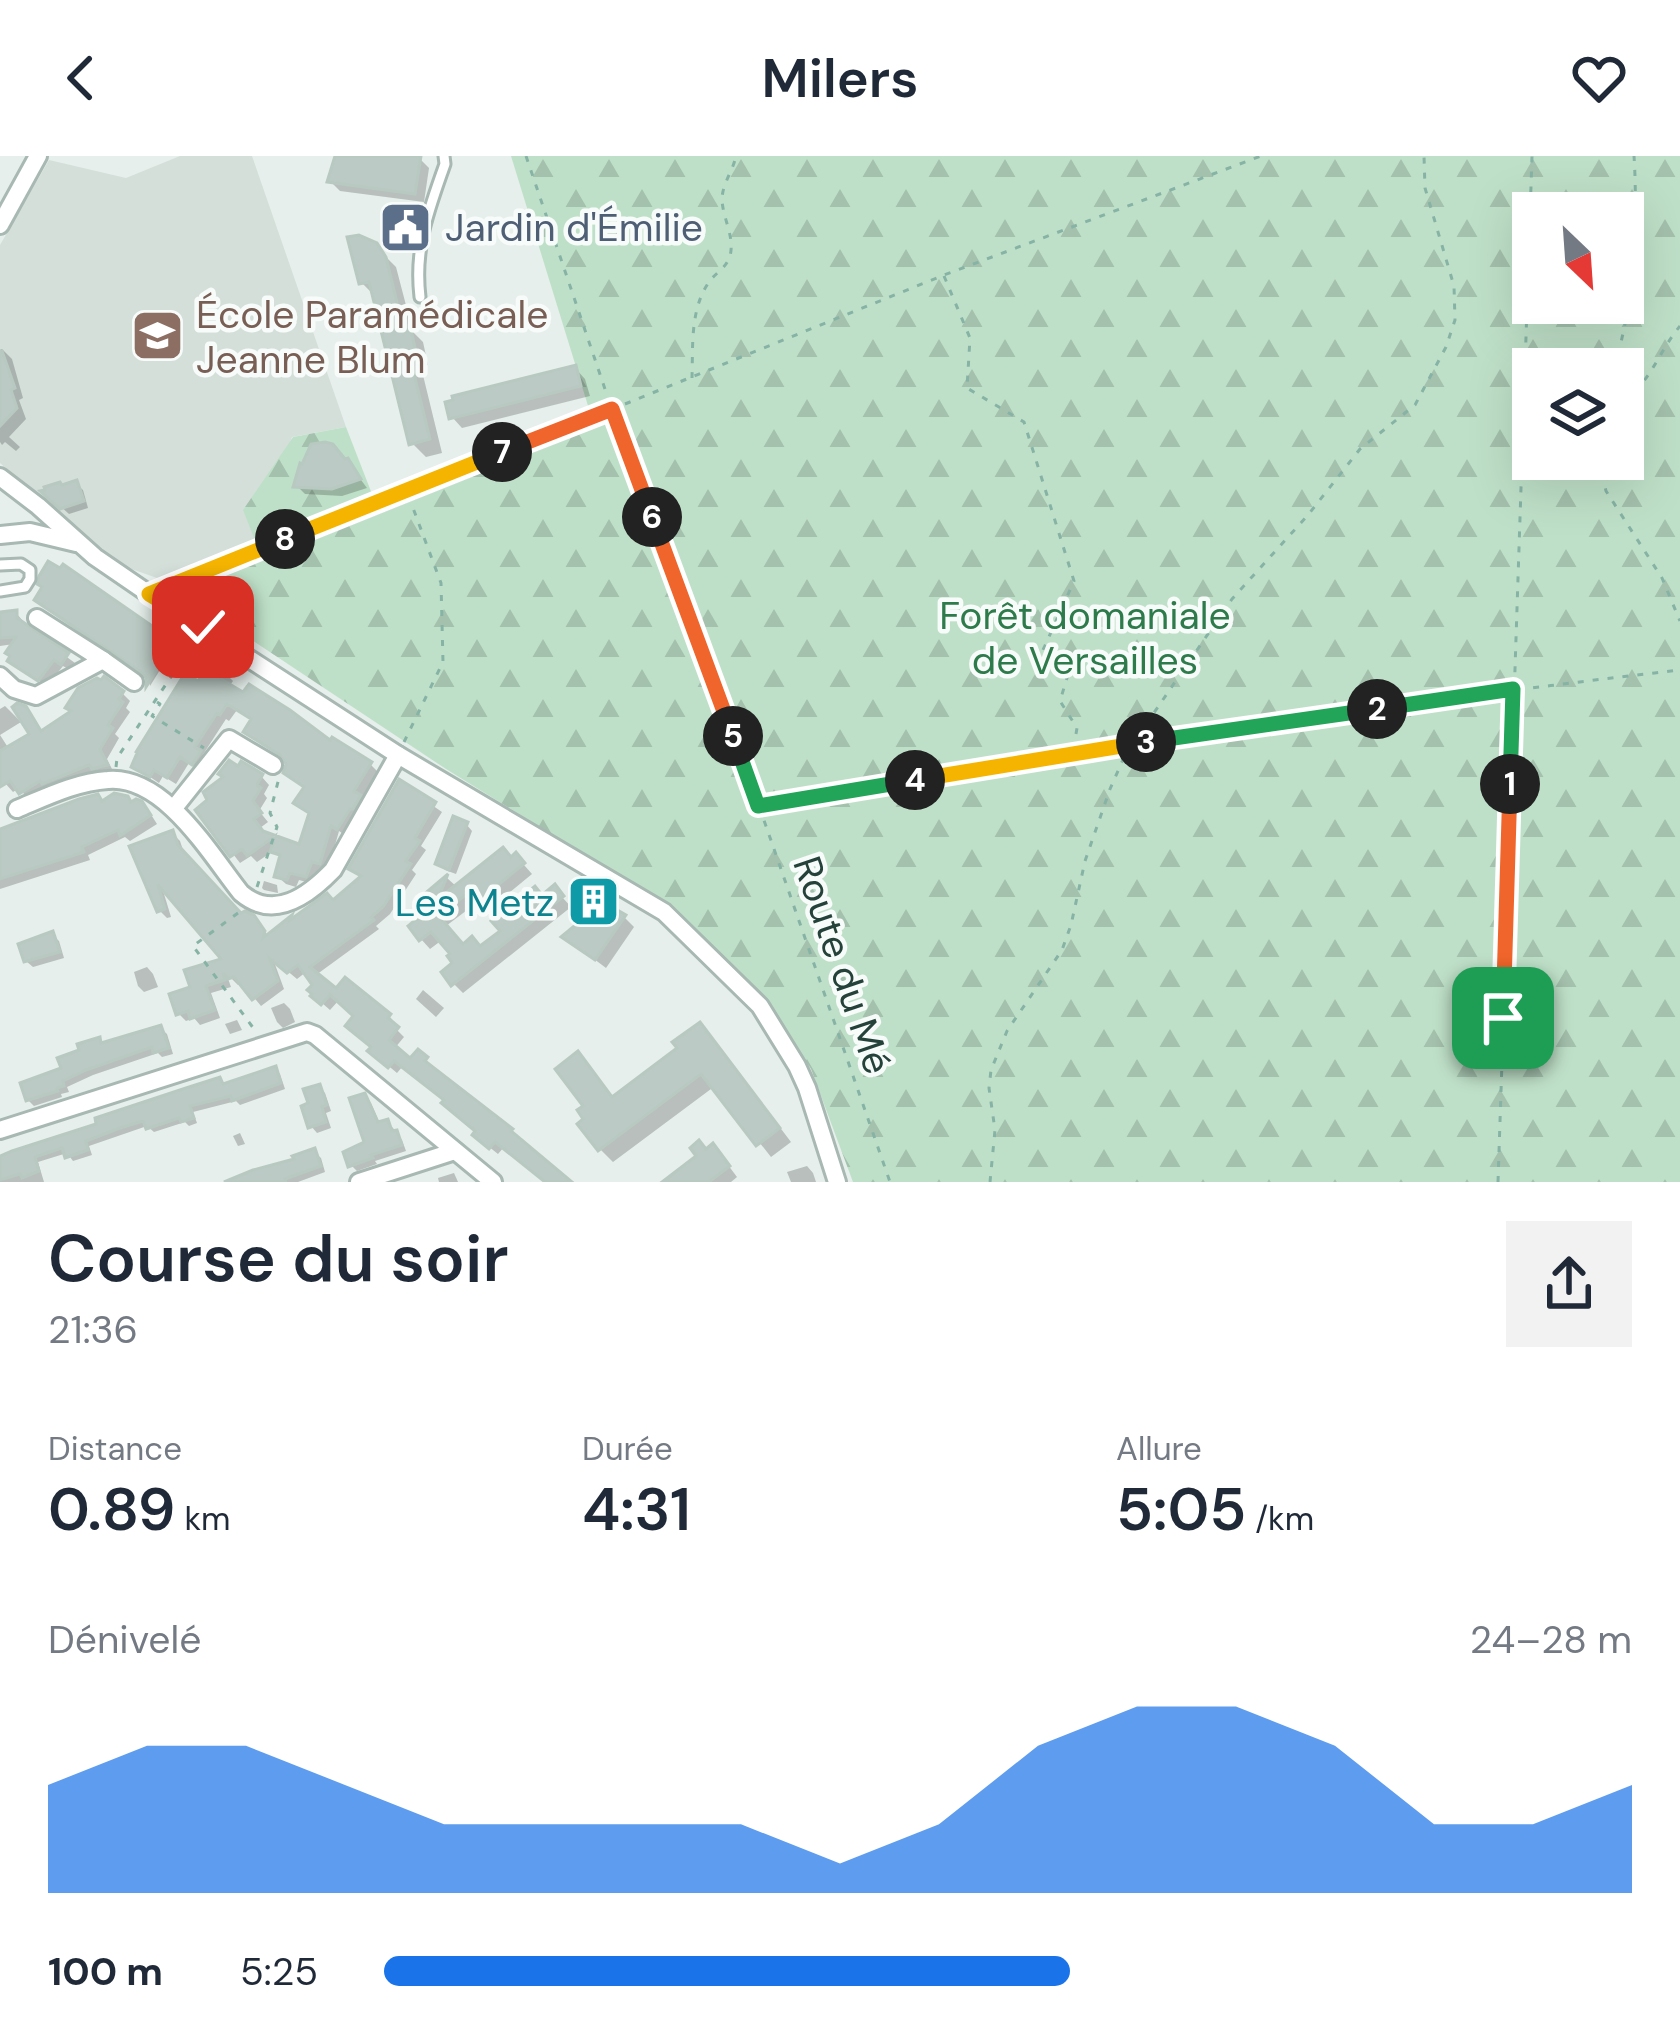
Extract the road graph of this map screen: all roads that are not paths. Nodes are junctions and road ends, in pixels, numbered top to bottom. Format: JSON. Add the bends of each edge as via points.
{"nodes":[{"id":1,"x":38,"y":156,"type":"edge"},
{"id":2,"x":444,"y":156,"type":"edge"},
{"id":3,"x":0,"y":225,"type":"edge"},
{"id":4,"x":420,"y":297,"type":"dead end"},
{"id":5,"x":612,"y":409,"type":"road end"},
{"id":6,"x":0,"y":477,"type":"edge"},
{"id":7,"x":38,"y":506,"type":"junction"},
{"id":8,"x":30,"y":532,"type":"junction"},
{"id":9,"x":0,"y":535,"type":"edge"},
{"id":10,"x":79,"y":544,"type":"junction"},
{"id":11,"x":0,"y":565,"type":"edge"},
{"id":12,"x":0,"y":591,"type":"edge"},
{"id":13,"x":149,"y":594,"type":"junction"},
{"id":14,"x":37,"y":618,"type":"dead end"},
{"id":15,"x":103,"y":660,"type":"junction"},
{"id":16,"x":134,"y":682,"type":"dead end"},
{"id":17,"x":5,"y":686,"type":"edge"},
{"id":18,"x":398,"y":755,"type":"junction"},
{"id":19,"x":273,"y":765,"type":"road end"},
{"id":20,"x":174,"y":808,"type":"junction"},
{"id":21,"x":17,"y":809,"type":"dead end"},
{"id":22,"x":0,"y":1130,"type":"edge"},
{"id":23,"x":455,"y":1151,"type":"junction"},
{"id":24,"x":359,"y":1182,"type":"edge"},
{"id":25,"x":493,"y":1182,"type":"edge"},
{"id":26,"x":837,"y":1182,"type":"edge"}],
"edges":[{"from":1,"to":3,"type":"street"},
{"from":2,"to":4,"type":"lane","via":[[416,269]]},
{"from":5,"to":13,"type":"street"},
{"from":6,"to":7,"type":"street"},
{"from":7,"to":8,"type":"street"},
{"from":7,"to":10,"type":"street"},
{"from":8,"to":9,"type":"street"},
{"from":8,"to":10,"type":"street"},
{"from":10,"to":13,"type":"street"},
{"from":11,"to":12,"type":"lane","via":[[30,570],[25,587]]},
{"from":13,"to":18,"type":"street"},
{"from":14,"to":15,"type":"street"},
{"from":15,"to":16,"type":"street"},
{"from":15,"to":17,"type":"street","via":[[36,696]]},
{"from":18,"to":20,"type":"street","via":[[333,870],[281,906],[241,893]]},
{"from":18,"to":26,"type":"street","via":[[664,912],[725,969],[760,1006],[797,1066]]},
{"from":19,"to":20,"type":"street","via":[[229,739]]},
{"from":20,"to":21,"type":"street","via":[[135,781],[118,780]]},
{"from":22,"to":23,"type":"street","via":[[307,1032]]},
{"from":23,"to":24,"type":"street"},
{"from":23,"to":25,"type":"street"}]}
